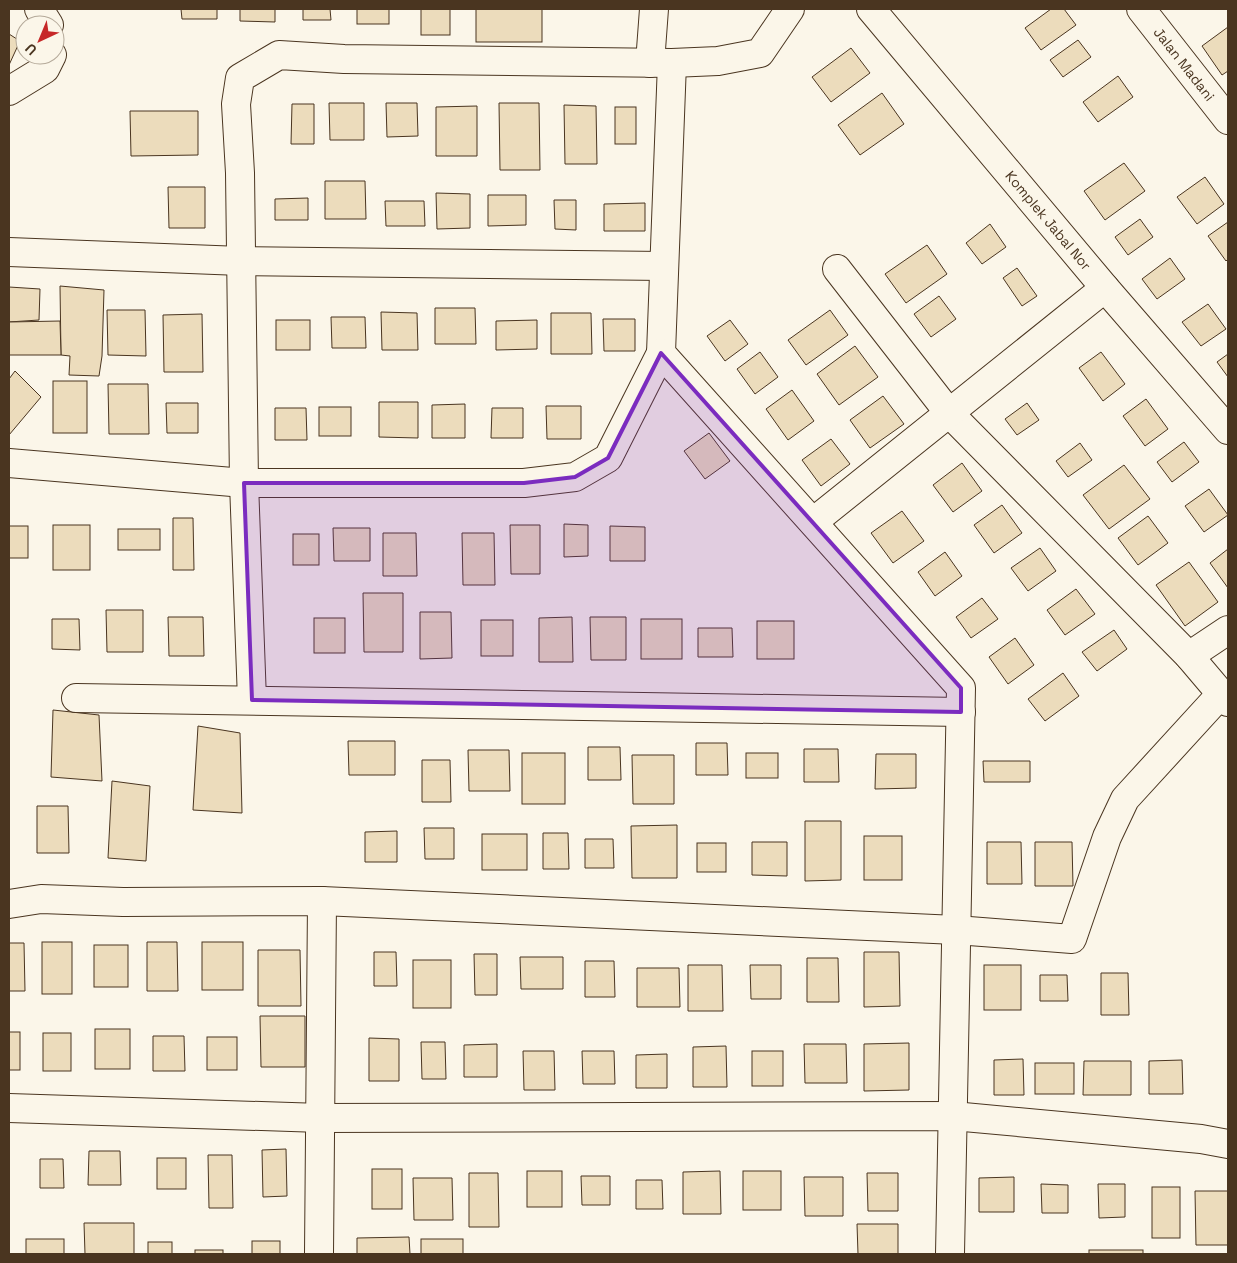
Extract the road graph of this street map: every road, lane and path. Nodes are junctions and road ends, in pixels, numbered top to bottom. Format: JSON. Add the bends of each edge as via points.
{"nodes":[{"id":1,"x":654,"y":9,"type":"edge"},
{"id":2,"x":790,"y":9,"type":"edge"},
{"id":3,"x":871,"y":9,"type":"edge"},
{"id":4,"x":1140,"y":9,"type":"edge"},
{"id":5,"x":661,"y":63,"type":"junction"},
{"id":6,"x":47,"y":65,"type":"edge"},
{"id":7,"x":9,"y":91,"type":"edge"},
{"id":8,"x":1228,"y":120,"type":"edge"},
{"id":9,"x":9,"y":252,"type":"edge"},
{"id":10,"x":241,"y":261,"type":"junction"},
{"id":11,"x":664,"y":266,"type":"junction"},
{"id":12,"x":837,"y":270,"type":"dead end"},
{"id":13,"x":1106,"y":288,"type":"junction"},
{"id":14,"x":661,"y":353,"type":"junction"},
{"id":15,"x":949,"y":413,"type":"junction"},
{"id":16,"x":1228,"y":430,"type":"edge"},
{"id":17,"x":9,"y":463,"type":"edge"},
{"id":18,"x":244,"y":483,"type":"junction"},
{"id":19,"x":813,"y":522,"type":"junction"},
{"id":20,"x":1228,"y":630,"type":"edge"},
{"id":21,"x":1189,"y":656,"type":"junction"},
{"id":22,"x":76,"y":698,"type":"dead end"},
{"id":23,"x":1225,"y":698,"type":"edge"},
{"id":24,"x":252,"y":700,"type":"junction"},
{"id":25,"x":961,"y":712,"type":"junction"},
{"id":26,"x":322,"y":901,"type":"junction"},
{"id":27,"x":9,"y":904,"type":"edge"},
{"id":28,"x":956,"y":930,"type":"junction"},
{"id":29,"x":9,"y":1108,"type":"edge"},
{"id":30,"x":953,"y":1116,"type":"junction"},
{"id":31,"x":320,"y":1118,"type":"junction"},
{"id":32,"x":1228,"y":1144,"type":"edge"},
{"id":33,"x":319,"y":1254,"type":"edge"},
{"id":34,"x":950,"y":1254,"type":"edge"}],
"edges":[{"from":1,"to":5,"type":"street"},
{"from":2,"to":5,"type":"street","via":[[760,53],[718,61]]},
{"from":3,"to":13,"type":"street","name":"Komplek Jabal Nor"},
{"from":4,"to":8,"type":"street","name":"Jalan Madani"},
{"from":5,"to":10,"type":"street","via":[[344,59],[279,55],[240,78],[236,104]]},
{"from":5,"to":11,"type":"street"},
{"from":6,"to":7,"type":"street","via":[[45,70]]},
{"from":9,"to":10,"type":"street"},
{"from":10,"to":11,"type":"street"},
{"from":10,"to":18,"type":"street"},
{"from":11,"to":14,"type":"street"},
{"from":12,"to":15,"type":"street"},
{"from":13,"to":15,"type":"street"},
{"from":13,"to":16,"type":"street","name":"Komplek Jabal Nor"},
{"from":14,"to":18,"type":"street","via":[[608,458],[575,477],[524,483]]},
{"from":14,"to":19,"type":"street"},
{"from":15,"to":19,"type":"street"},
{"from":15,"to":21,"type":"street"},
{"from":17,"to":18,"type":"street"},
{"from":18,"to":24,"type":"street"},
{"from":19,"to":25,"type":"street","via":[[961,688]]},
{"from":20,"to":21,"type":"street"},
{"from":21,"to":23,"type":"street"},
{"from":22,"to":24,"type":"street"},
{"from":23,"to":28,"type":"street","via":[[1125,799],[1107,836],[1072,939]]},
{"from":24,"to":25,"type":"street"},
{"from":25,"to":28,"type":"street"},
{"from":26,"to":27,"type":"street","via":[[41,900]]},
{"from":26,"to":28,"type":"street"},
{"from":26,"to":31,"type":"street"},
{"from":28,"to":30,"type":"street"},
{"from":29,"to":31,"type":"street"},
{"from":30,"to":31,"type":"street"},
{"from":30,"to":32,"type":"street"},
{"from":30,"to":34,"type":"street"},
{"from":31,"to":33,"type":"street"}]}
